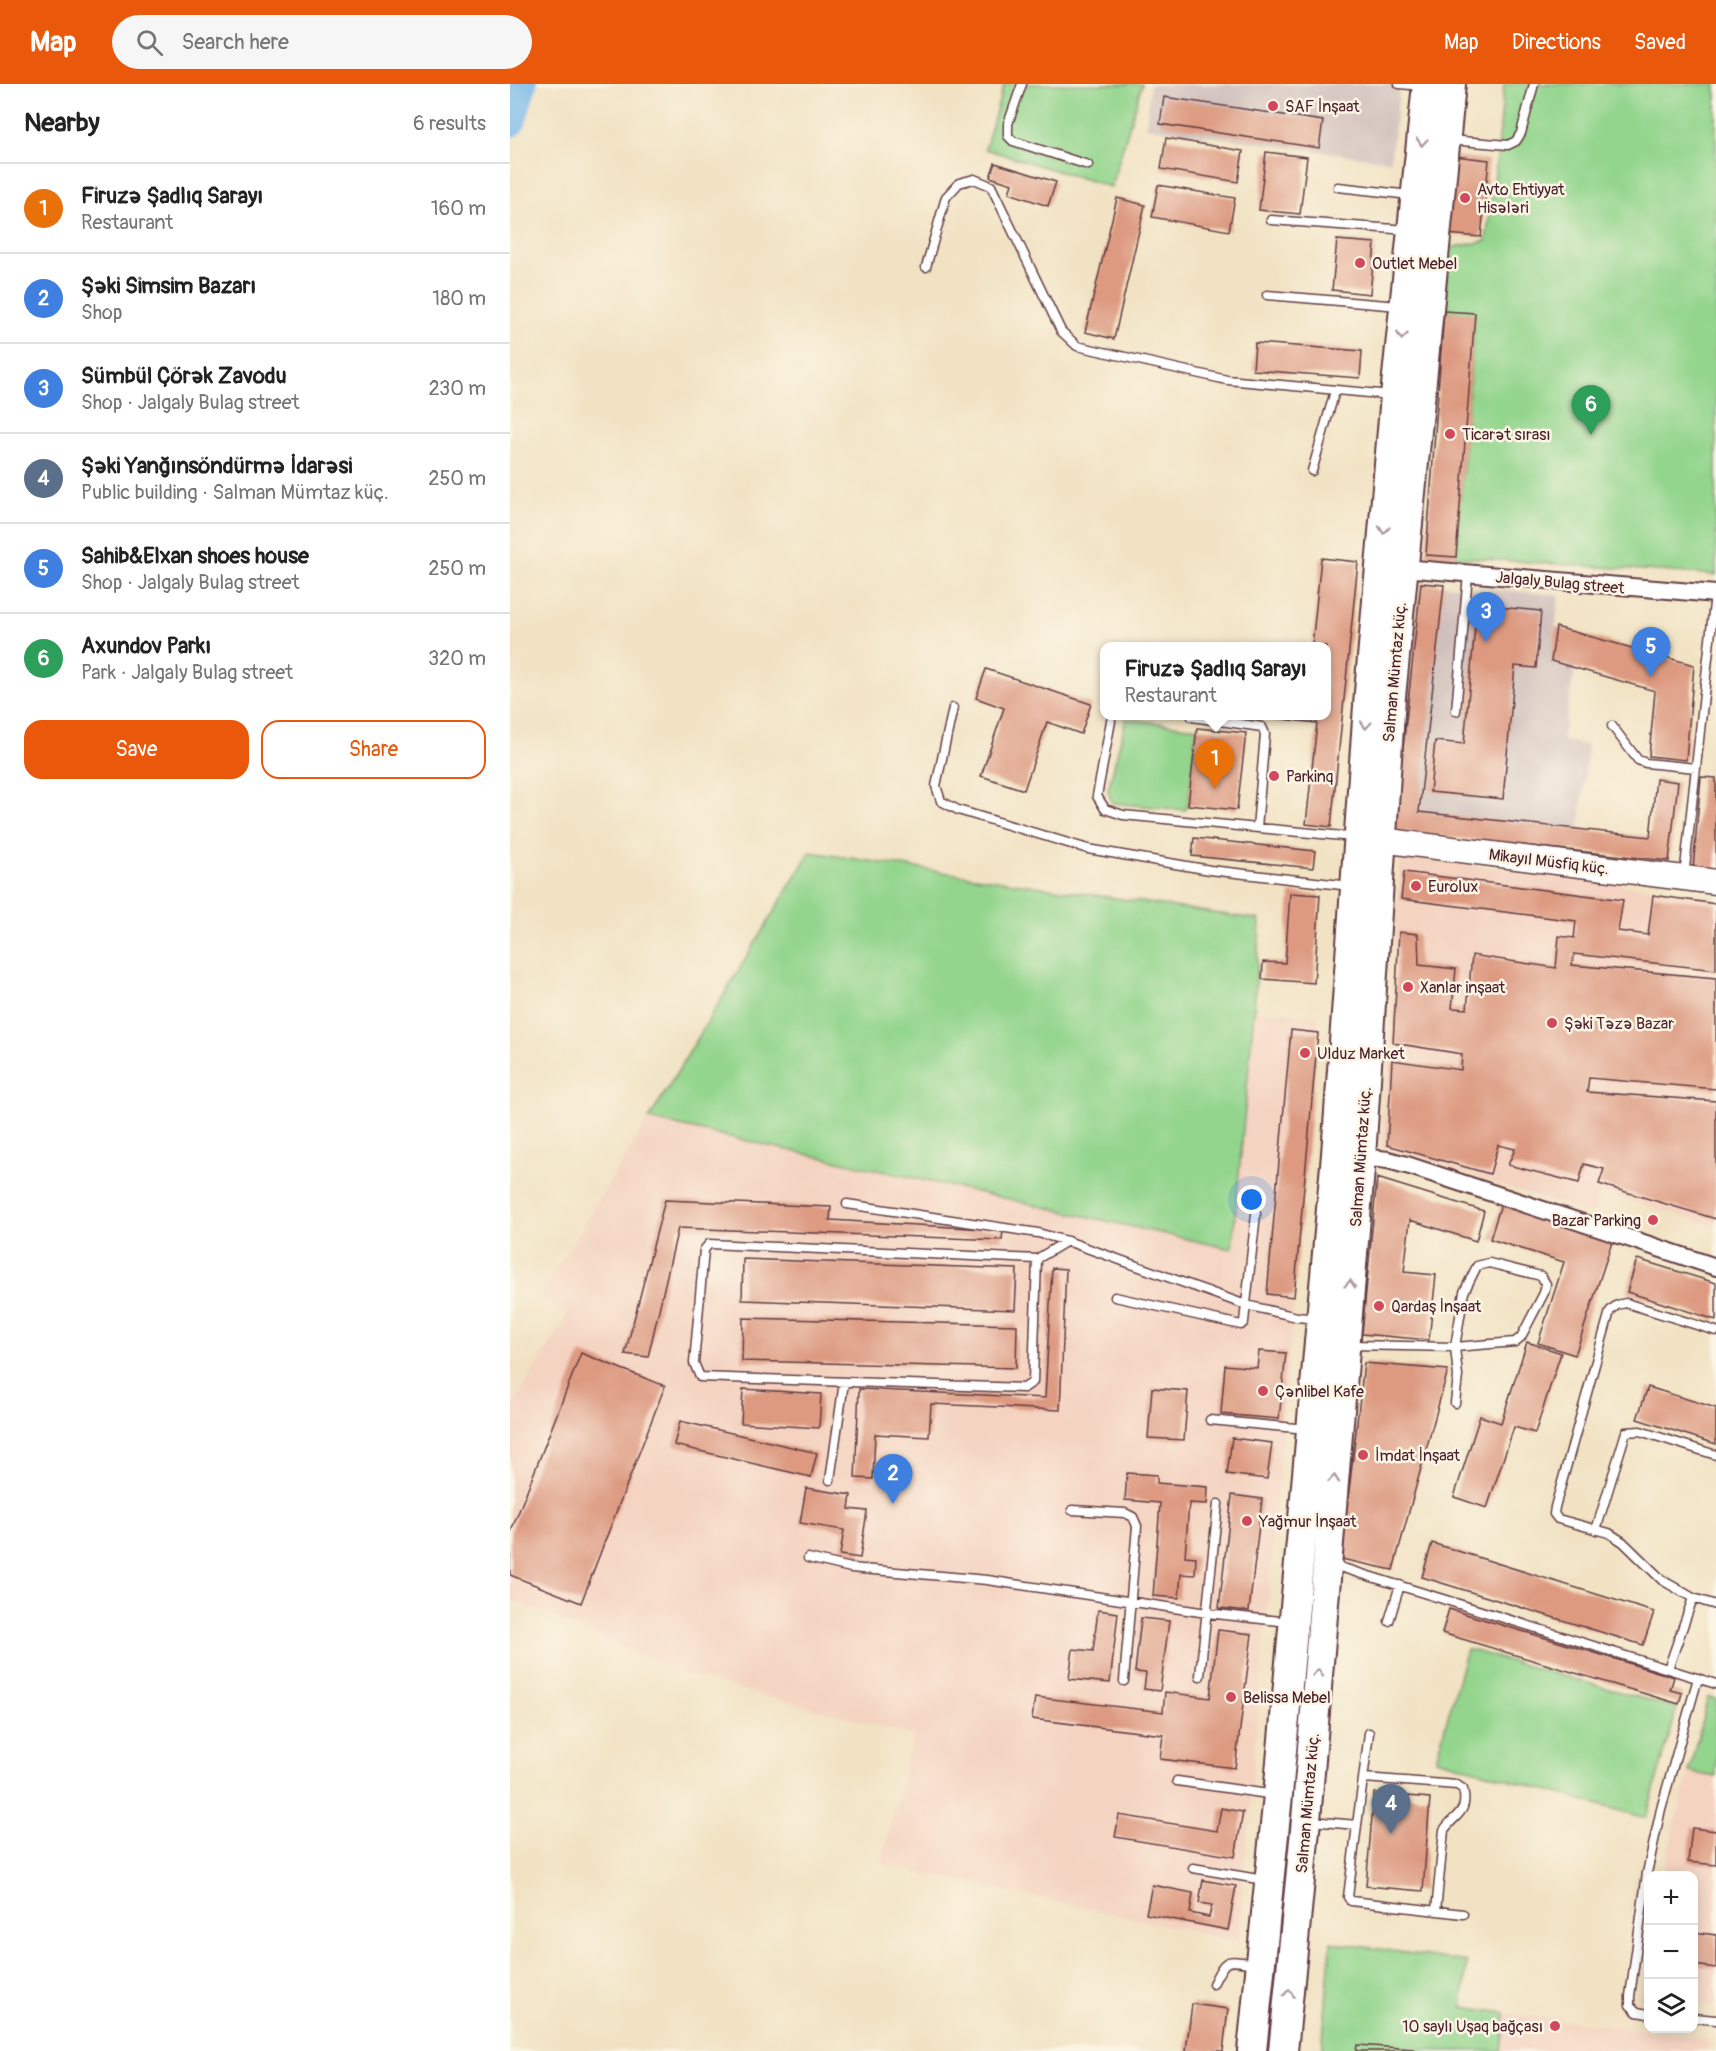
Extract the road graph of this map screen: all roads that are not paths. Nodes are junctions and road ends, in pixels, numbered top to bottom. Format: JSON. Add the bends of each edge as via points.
{"nodes":[{"id":1,"x":1022,"y":84,"type":"edge"},
{"id":2,"x":1399,"y":84,"type":"edge"},
{"id":3,"x":1534,"y":84,"type":"edge"},
{"id":4,"x":1437,"y":103,"type":"edge"},
{"id":5,"x":1088,"y":165,"type":"dead end"},
{"id":6,"x":1338,"y":187,"type":"dead end"},
{"id":7,"x":1417,"y":195,"type":"junction"},
{"id":8,"x":1271,"y":220,"type":"dead end"},
{"id":9,"x":1413,"y":230,"type":"junction"},
{"id":10,"x":926,"y":267,"type":"dead end"},
{"id":11,"x":1267,"y":295,"type":"dead end"},
{"id":12,"x":1417,"y":308,"type":"junction"},
{"id":13,"x":1335,"y":391,"type":"junction"},
{"id":14,"x":1395,"y":396,"type":"junction"},
{"id":15,"x":1312,"y":471,"type":"dead end"},
{"id":16,"x":1392,"y":567,"type":"junction"},
{"id":17,"x":1468,"y":574,"type":"junction"},
{"id":18,"x":1716,"y":594,"type":"edge"},
{"id":19,"x":953,"y":708,"type":"dead end"},
{"id":20,"x":1455,"y":711,"type":"dead end"},
{"id":21,"x":1213,"y":720,"type":"edge"},
{"id":22,"x":1111,"y":721,"type":"dead end"},
{"id":23,"x":1612,"y":726,"type":"dead end"},
{"id":24,"x":1696,"y":768,"type":"junction"},
{"id":25,"x":1257,"y":828,"type":"junction"},
{"id":26,"x":1370,"y":838,"type":"junction"},
{"id":27,"x":1684,"y":878,"type":"junction"},
{"id":28,"x":1716,"y":882,"type":"edge"},
{"id":29,"x":1355,"y":886,"type":"junction"},
{"id":30,"x":1361,"y":1157,"type":"junction"},
{"id":31,"x":847,"y":1204,"type":"dead end"},
{"id":32,"x":1256,"y":1214,"type":"dead end"},
{"id":33,"x":1067,"y":1241,"type":"junction"},
{"id":34,"x":1036,"y":1259,"type":"junction"},
{"id":35,"x":1716,"y":1267,"type":"edge"},
{"id":36,"x":1115,"y":1297,"type":"dead end"},
{"id":37,"x":1246,"y":1305,"type":"junction"},
{"id":38,"x":1337,"y":1329,"type":"junction"},
{"id":39,"x":1716,"y":1331,"type":"edge"},
{"id":40,"x":1455,"y":1347,"type":"junction"},
{"id":41,"x":844,"y":1382,"type":"junction"},
{"id":42,"x":1327,"y":1402,"type":"junction"},
{"id":43,"x":1455,"y":1403,"type":"dead end"},
{"id":44,"x":1210,"y":1420,"type":"dead end"},
{"id":45,"x":1310,"y":1429,"type":"junction"},
{"id":46,"x":1716,"y":1455,"type":"edge"},
{"id":47,"x":830,"y":1480,"type":"dead end"},
{"id":48,"x":1218,"y":1504,"type":"dead end"},
{"id":49,"x":1072,"y":1510,"type":"dead end"},
{"id":50,"x":1596,"y":1530,"type":"junction"},
{"id":51,"x":808,"y":1558,"type":"dead end"},
{"id":52,"x":1327,"y":1563,"type":"junction"},
{"id":53,"x":1400,"y":1585,"type":"junction"},
{"id":54,"x":1693,"y":1598,"type":"junction"},
{"id":55,"x":1716,"y":1605,"type":"edge"},
{"id":56,"x":1208,"y":1613,"type":"junction"},
{"id":57,"x":1389,"y":1622,"type":"dead end"},
{"id":58,"x":1293,"y":1623,"type":"junction"},
{"id":59,"x":1668,"y":1669,"type":"junction"},
{"id":60,"x":1200,"y":1676,"type":"dead end"},
{"id":61,"x":1698,"y":1678,"type":"junction"},
{"id":62,"x":1124,"y":1681,"type":"dead end"},
{"id":63,"x":1716,"y":1684,"type":"edge"},
{"id":64,"x":1369,"y":1733,"type":"dead end"},
{"id":65,"x":1364,"y":1778,"type":"junction"},
{"id":66,"x":1177,"y":1780,"type":"dead end"},
{"id":67,"x":1277,"y":1806,"type":"junction"},
{"id":68,"x":1306,"y":1820,"type":"junction"},
{"id":69,"x":1357,"y":1825,"type":"junction"},
{"id":70,"x":1193,"y":1868,"type":"dead end"},
{"id":71,"x":1269,"y":1881,"type":"junction"},
{"id":72,"x":1436,"y":1911,"type":"junction"},
{"id":73,"x":1463,"y":1914,"type":"dead end"},
{"id":74,"x":1260,"y":1964,"type":"junction"},
{"id":75,"x":1213,"y":1984,"type":"dead end"},
{"id":76,"x":1644,"y":2013,"type":"edge"},
{"id":77,"x":1698,"y":2018,"type":"edge"},
{"id":78,"x":1716,"y":2020,"type":"edge"},
{"id":79,"x":1252,"y":2051,"type":"edge"},
{"id":80,"x":1283,"y":2051,"type":"edge"}],
"edges":[{"from":1,"to":5,"type":"lane","via":[[1008,124],[1008,136]]},
{"from":2,"to":4,"type":"lane"},
{"from":3,"to":4,"type":"lane","via":[[1521,133],[1508,145]]},
{"from":4,"to":7,"type":"highway","one_way":true},
{"from":4,"to":12,"type":"highway"},
{"from":6,"to":7,"type":"lane"},
{"from":7,"to":9,"type":"highway"},
{"from":8,"to":9,"type":"lane"},
{"from":9,"to":12,"type":"highway"},
{"from":10,"to":13,"type":"lane","via":[[946,197],[959,183],[974,179],[991,186],[1061,331],[1077,346],[1227,380]]},
{"from":11,"to":12,"type":"lane"},
{"from":12,"to":14,"type":"highway","one_way":true},
{"from":12,"to":16,"type":"highway"},
{"from":13,"to":14,"type":"lane"},
{"from":13,"to":15,"type":"lane"},
{"from":14,"to":16,"type":"highway","one_way":true},
{"from":16,"to":17,"type":"street","name":"Jalgaly Bulag street"},
{"from":16,"to":26,"type":"highway"},
{"from":17,"to":18,"type":"street","name":"Jalgaly Bulag street"},
{"from":17,"to":20,"type":"lane"},
{"from":18,"to":24,"type":"lane"},
{"from":19,"to":29,"type":"lane","via":[[936,786],[941,801],[958,810],[1123,856]]},
{"from":21,"to":25,"type":"lane","via":[[1262,727],[1265,734]]},
{"from":22,"to":25,"type":"lane","via":[[1097,796],[1105,809],[1123,815]]},
{"from":23,"to":24,"type":"lane","via":[[1638,760]]},
{"from":24,"to":27,"type":"lane"},
{"from":25,"to":26,"type":"lane"},
{"from":26,"to":27,"type":"main road","name":"Mikayıl Müsfiq küç."},
{"from":26,"to":29,"type":"highway"},
{"from":26,"to":30,"type":"highway","name":"Salman Mümtaz küç."},
{"from":27,"to":28,"type":"main road","name":"Mikayıl Müsfiq küç."},
{"from":29,"to":38,"type":"highway","via":[[1336,1154]]},
{"from":30,"to":35,"type":"street","via":[[1410,1166]]},
{"from":38,"to":30,"type":"highway","name":"Salman Mümtaz küç.","one_way":true},
{"from":31,"to":33,"type":"lane","via":[[1038,1233]]},
{"from":32,"to":37,"type":"lane"},
{"from":33,"to":34,"type":"lane"},
{"from":33,"to":37,"type":"lane"},
{"from":34,"to":41,"type":"lane","via":[[1033,1382],[1024,1388]]},
{"from":34,"to":41,"type":"lane","via":[[709,1244],[704,1250],[694,1362],[700,1377]]},
{"from":36,"to":37,"type":"lane","via":[[1236,1325],[1244,1322]]},
{"from":37,"to":38,"type":"lane"},
{"from":38,"to":40,"type":"lane"},
{"from":38,"to":42,"type":"highway"},
{"from":39,"to":50,"type":"lane","via":[[1626,1304],[1610,1311],[1554,1514],[1558,1520]]},
{"from":40,"to":40,"type":"lane","via":[[1464,1292],[1477,1266],[1489,1263],[1541,1276],[1546,1284],[1544,1293],[1515,1342]]},
{"from":40,"to":43,"type":"lane"},
{"from":41,"to":47,"type":"lane"},
{"from":42,"to":45,"type":"highway"},
{"from":52,"to":42,"type":"highway","name":"Salman Mümtaz küç.","one_way":true},
{"from":44,"to":45,"type":"lane"},
{"from":45,"to":58,"type":"highway"},
{"from":46,"to":50,"type":"lane","via":[[1640,1431],[1626,1432]]},
{"from":48,"to":56,"type":"lane"},
{"from":49,"to":62,"type":"lane","via":[[1125,1513],[1133,1517],[1137,1526]]},
{"from":50,"to":54,"type":"lane","via":[[1623,1542],[1662,1580]]},
{"from":51,"to":56,"type":"lane","via":[[851,1568],[987,1580]]},
{"from":52,"to":53,"type":"lane"},
{"from":68,"to":52,"type":"highway","name":"Salman Mümtaz küç.","one_way":true},
{"from":53,"to":57,"type":"lane"},
{"from":53,"to":59,"type":"lane"},
{"from":54,"to":55,"type":"lane"},
{"from":54,"to":59,"type":"lane"},
{"from":56,"to":58,"type":"lane"},
{"from":56,"to":60,"type":"lane"},
{"from":58,"to":67,"type":"highway"},
{"from":59,"to":61,"type":"lane"},
{"from":61,"to":63,"type":"lane"},
{"from":61,"to":76,"type":"lane","via":[[1661,1809],[1645,1884],[1630,1996],[1630,2006]]},
{"from":64,"to":65,"type":"lane"},
{"from":65,"to":69,"type":"lane"},
{"from":65,"to":72,"type":"lane","via":[[1456,1785],[1463,1789],[1464,1807],[1444,1830]]},
{"from":66,"to":67,"type":"lane"},
{"from":67,"to":68,"type":"highway"},
{"from":67,"to":71,"type":"highway"},
{"from":68,"to":69,"type":"lane"},
{"from":80,"to":68,"type":"highway","name":"Salman Mümtaz küç.","one_way":true},
{"from":69,"to":72,"type":"lane","via":[[1347,1897],[1351,1901]]},
{"from":70,"to":71,"type":"lane"},
{"from":71,"to":74,"type":"highway"},
{"from":72,"to":73,"type":"lane"},
{"from":74,"to":75,"type":"lane","via":[[1228,1960]]},
{"from":74,"to":79,"type":"highway"},
{"from":77,"to":78,"type":"lane"}]}
